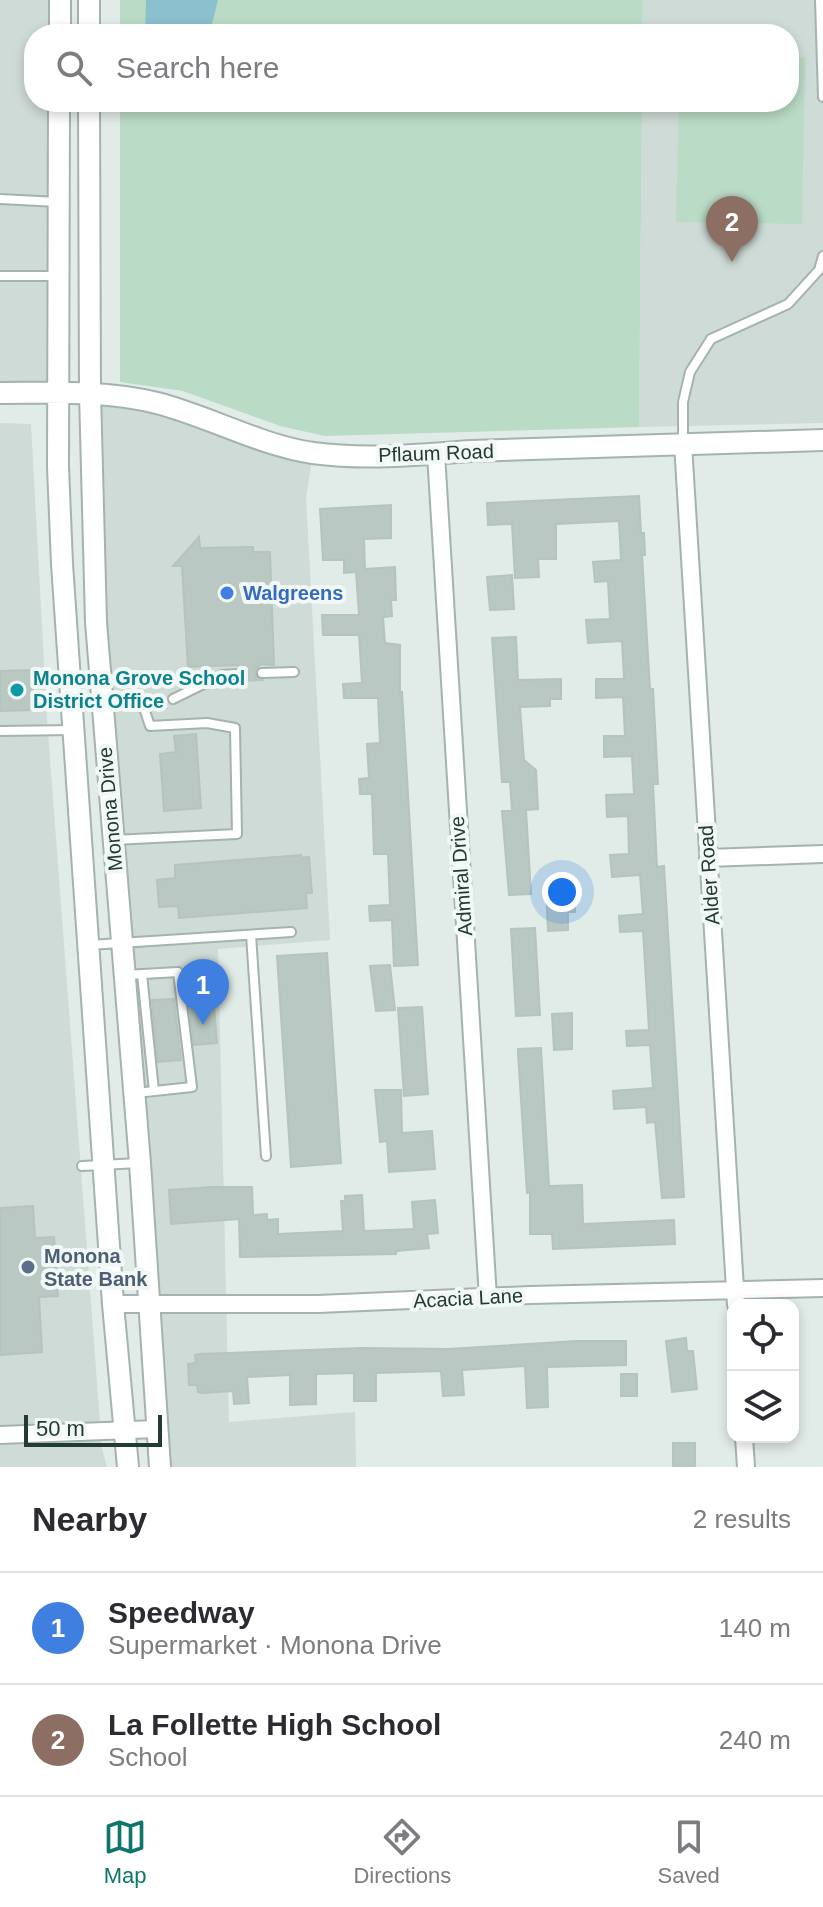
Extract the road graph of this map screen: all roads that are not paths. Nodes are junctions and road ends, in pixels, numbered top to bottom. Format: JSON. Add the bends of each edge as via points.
{"nodes":[{"id":1,"x":60,"y":0,"type":"edge"},
{"id":2,"x":89,"y":0,"type":"edge"},
{"id":3,"x":820,"y":0,"type":"edge"},
{"id":4,"x":60,"y":24,"type":"edge"},
{"id":5,"x":89,"y":24,"type":"edge"},
{"id":6,"x":823,"y":97,"type":"edge"},
{"id":7,"x":59,"y":112,"type":"edge"},
{"id":8,"x":89,"y":112,"type":"edge"},
{"id":9,"x":0,"y":199,"type":"edge"},
{"id":10,"x":59,"y":202,"type":"junction"},
{"id":11,"x":823,"y":256,"type":"edge"},
{"id":12,"x":0,"y":276,"type":"edge"},
{"id":13,"x":58,"y":276,"type":"junction"},
{"id":14,"x":0,"y":393,"type":"edge"},
{"id":15,"x":90,"y":393,"type":"junction"},
{"id":16,"x":58,"y":394,"type":"junction"},
{"id":17,"x":823,"y":440,"type":"edge"},
{"id":18,"x":683,"y":444,"type":"junction"},
{"id":19,"x":436,"y":454,"type":"junction"},
{"id":20,"x":294,"y":672,"type":"dead end"},
{"id":21,"x":262,"y":673,"type":"dead end"},
{"id":22,"x":239,"y":674,"type":"dead end"},
{"id":23,"x":141,"y":699,"type":"dead end"},
{"id":24,"x":173,"y":699,"type":"dead end"},
{"id":25,"x":74,"y":730,"type":"junction"},
{"id":26,"x":0,"y":731,"type":"edge"},
{"id":27,"x":112,"y":840,"type":"junction"},
{"id":28,"x":823,"y":854,"type":"edge"},
{"id":29,"x":708,"y":858,"type":"junction"},
{"id":30,"x":291,"y":932,"type":"dead end"},
{"id":31,"x":251,"y":935,"type":"junction"},
{"id":32,"x":121,"y":944,"type":"junction"},
{"id":33,"x":89,"y":945,"type":"junction"},
{"id":34,"x":133,"y":975,"type":"junction"},
{"id":35,"x":144,"y":1092,"type":"junction"},
{"id":36,"x":266,"y":1156,"type":"dead end"},
{"id":37,"x":140,"y":1163,"type":"junction"},
{"id":38,"x":104,"y":1165,"type":"junction"},
{"id":39,"x":82,"y":1166,"type":"dead end"},
{"id":40,"x":823,"y":1288,"type":"edge"},
{"id":41,"x":736,"y":1297,"type":"edge"},
{"id":42,"x":488,"y":1298,"type":"junction"},
{"id":43,"x":113,"y":1304,"type":"junction"},
{"id":44,"x":150,"y":1305,"type":"junction"},
{"id":45,"x":157,"y":1429,"type":"junction"},
{"id":46,"x":124,"y":1431,"type":"junction"},
{"id":47,"x":0,"y":1435,"type":"edge"},
{"id":48,"x":744,"y":1443,"type":"edge"},
{"id":49,"x":128,"y":1467,"type":"edge"},
{"id":50,"x":160,"y":1467,"type":"edge"},
{"id":51,"x":746,"y":1467,"type":"edge"}],
"edges":[{"from":1,"to":4,"type":"street"},
{"from":2,"to":5,"type":"street"},
{"from":3,"to":6,"type":"lane"},
{"from":7,"to":10,"type":"street","name":"Monona Drive"},
{"from":8,"to":15,"type":"street","name":"Monona Drive"},
{"from":9,"to":10,"type":"lane"},
{"from":10,"to":13,"type":"street","name":"Monona Drive"},
{"from":11,"to":18,"type":"lane","via":[[819,270],[788,304],[711,339],[690,372],[683,402]]},
{"from":12,"to":13,"type":"lane"},
{"from":13,"to":16,"type":"street","name":"Monona Drive"},
{"from":14,"to":16,"type":"street","name":"Pflaum Road"},
{"from":15,"to":16,"type":"street","name":"Pflaum Road"},
{"from":15,"to":19,"type":"street","name":"Pflaum Road","via":[[157,403],[313,453]]},
{"from":15,"to":27,"type":"street","name":"Monona Drive","via":[[97,647]]},
{"from":16,"to":25,"type":"street","name":"Monona Drive","via":[[62,564]]},
{"from":17,"to":18,"type":"street","name":"Pflaum Road"},
{"from":18,"to":19,"type":"street","name":"Pflaum Road"},
{"from":18,"to":29,"type":"street","name":"Alder Road"},
{"from":19,"to":42,"type":"street","name":"Admiral Drive"},
{"from":20,"to":21,"type":"lane"},
{"from":22,"to":24,"type":"lane","via":[[222,675]]},
{"from":23,"to":27,"type":"lane","via":[[150,726],[207,723],[235,728],[237,834]]},
{"from":25,"to":26,"type":"lane"},
{"from":25,"to":33,"type":"street","name":"Monona Drive"},
{"from":27,"to":32,"type":"street","name":"Monona Drive"},
{"from":28,"to":29,"type":"street"},
{"from":29,"to":41,"type":"street","name":"Alder Road"},
{"from":30,"to":31,"type":"lane"},
{"from":31,"to":32,"type":"lane"},
{"from":31,"to":36,"type":"lane"},
{"from":32,"to":33,"type":"lane"},
{"from":32,"to":34,"type":"street","name":"Monona Drive"},
{"from":33,"to":38,"type":"street","name":"Monona Drive"},
{"from":34,"to":35,"type":"street","name":"Monona Drive"},
{"from":34,"to":35,"type":"lane","via":[[178,972],[192,1087]]},
{"from":35,"to":37,"type":"street","name":"Monona Drive"},
{"from":37,"to":38,"type":"lane"},
{"from":37,"to":44,"type":"street","name":"Monona Drive"},
{"from":38,"to":39,"type":"lane"},
{"from":38,"to":43,"type":"street","name":"Monona Drive"},
{"from":40,"to":41,"type":"street","name":"Acacia Lane"},
{"from":41,"to":42,"type":"street","name":"Acacia Lane"},
{"from":42,"to":44,"type":"street","name":"Acacia Lane"},
{"from":43,"to":44,"type":"street","name":"Acacia Lane"},
{"from":43,"to":46,"type":"street","name":"Monona Drive"},
{"from":44,"to":45,"type":"street","name":"Monona Drive"},
{"from":45,"to":46,"type":"street"},
{"from":45,"to":50,"type":"street","name":"Monona Drive"},
{"from":46,"to":47,"type":"street"},
{"from":46,"to":49,"type":"street","name":"Monona Drive"},
{"from":48,"to":51,"type":"street"}]}
